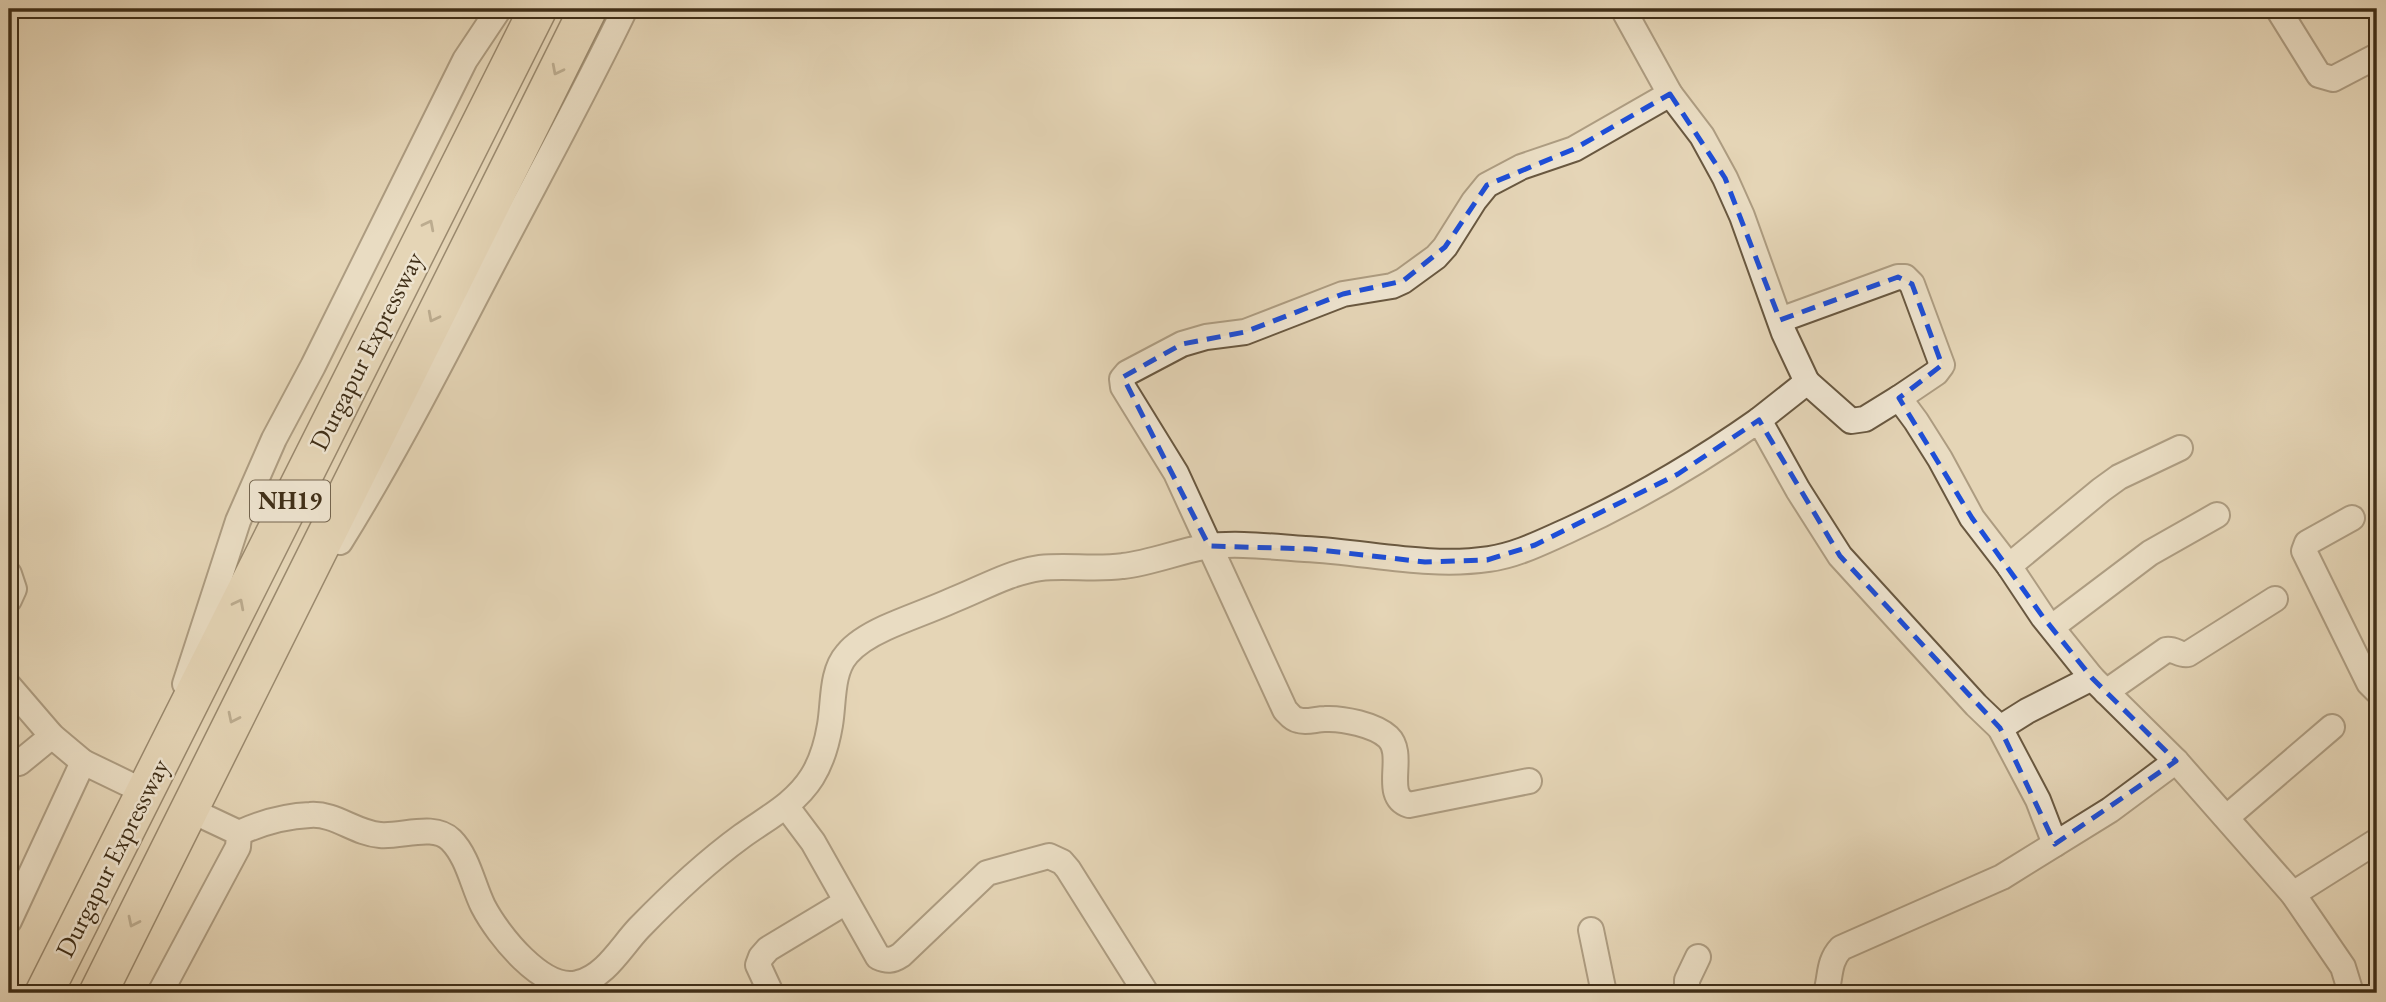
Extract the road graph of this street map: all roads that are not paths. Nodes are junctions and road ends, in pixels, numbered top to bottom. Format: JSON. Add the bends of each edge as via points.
{"nodes":[{"id":1,"x":499,"y":9,"type":"edge"},
{"id":2,"x":538,"y":9,"type":"edge"},
{"id":3,"x":588,"y":9,"type":"edge"},
{"id":4,"x":625,"y":9,"type":"edge"},
{"id":5,"x":1623,"y":9,"type":"edge"},
{"id":6,"x":2278,"y":9,"type":"edge"},
{"id":7,"x":2377,"y":56,"type":"edge"},
{"id":8,"x":1670,"y":94,"type":"junction"},
{"id":9,"x":1780,"y":320,"type":"junction"},
{"id":10,"x":1807,"y":382,"type":"junction"},
{"id":11,"x":1899,"y":398,"type":"junction"},
{"id":12,"x":1759,"y":421,"type":"junction"},
{"id":13,"x":2180,"y":448,"type":"dead end"},
{"id":14,"x":2217,"y":515,"type":"dead end"},
{"id":15,"x":2352,"y":518,"type":"dead end"},
{"id":16,"x":1209,"y":546,"type":"junction"},
{"id":17,"x":2009,"y":566,"type":"junction"},
{"id":18,"x":9,"y":574,"type":"edge"},
{"id":19,"x":2275,"y":599,"type":"dead end"},
{"id":20,"x":9,"y":600,"type":"edge"},
{"id":21,"x":2052,"y":627,"type":"junction"},
{"id":22,"x":250,"y":684,"type":"junction"},
{"id":23,"x":2099,"y":685,"type":"junction"},
{"id":24,"x":9,"y":686,"type":"edge"},
{"id":25,"x":2377,"y":691,"type":"edge"},
{"id":26,"x":2332,"y":727,"type":"dead end"},
{"id":27,"x":2000,"y":728,"type":"junction"},
{"id":28,"x":52,"y":736,"type":"junction"},
{"id":29,"x":168,"y":746,"type":"junction"},
{"id":30,"x":2176,"y":761,"type":"junction"},
{"id":31,"x":83,"y":762,"type":"junction"},
{"id":32,"x":9,"y":764,"type":"edge"},
{"id":33,"x":1529,"y":781,"type":"dead end"},
{"id":34,"x":145,"y":792,"type":"junction"},
{"id":35,"x":786,"y":806,"type":"junction"},
{"id":36,"x":188,"y":809,"type":"junction"},
{"id":37,"x":2227,"y":817,"type":"junction"},
{"id":38,"x":239,"y":833,"type":"junction"},
{"id":39,"x":2377,"y":841,"type":"edge"},
{"id":40,"x":2055,"y":844,"type":"junction"},
{"id":41,"x":2293,"y":894,"type":"junction"},
{"id":42,"x":846,"y":902,"type":"junction"},
{"id":43,"x":9,"y":921,"type":"edge"},
{"id":44,"x":1591,"y":930,"type":"dead end"},
{"id":45,"x":1698,"y":957,"type":"dead end"},
{"id":46,"x":574,"y":989,"type":"edge"},
{"id":47,"x":44,"y":993,"type":"edge"},
{"id":48,"x":98,"y":993,"type":"edge"},
{"id":49,"x":160,"y":993,"type":"edge"},
{"id":50,"x":771,"y":993,"type":"edge"},
{"id":51,"x":1146,"y":993,"type":"edge"},
{"id":52,"x":1604,"y":993,"type":"edge"},
{"id":53,"x":1687,"y":993,"type":"edge"},
{"id":54,"x":1826,"y":993,"type":"edge"},
{"id":55,"x":2351,"y":993,"type":"edge"}],
"edges":[{"from":1,"to":29,"type":"street","via":[[465,60],[250,490]]},
{"from":29,"to":2,"type":"highway","name":"Durgapur Expressway","number":"NH19","one_way":true},
{"from":3,"to":22,"type":"highway","name":"Durgapur Expressway","number":"NH19","one_way":true},
{"from":4,"to":22,"type":"street","via":[[369,495]]},
{"from":5,"to":8,"type":"street"},
{"from":6,"to":7,"type":"street","via":[[2325,79]]},
{"from":8,"to":9,"type":"street","via":[[1702,136],[1725,178]]},
{"from":8,"to":16,"type":"street","via":[[1573,149],[1487,185],[1445,247],[1403,281],[1343,294],[1245,332],[1182,344],[1123,377],[1124,387],[1176,473]]},
{"from":9,"to":10,"type":"street"},
{"from":9,"to":11,"type":"street","via":[[1905,277],[1912,284],[1942,365]]},
{"from":10,"to":11,"type":"street","via":[[1852,421],[1865,419]]},
{"from":10,"to":12,"type":"street"},
{"from":11,"to":17,"type":"street","via":[[1940,459],[1972,519]]},
{"from":12,"to":16,"type":"street","via":[[1629,502],[1510,555],[1425,562],[1311,549]]},
{"from":12,"to":27,"type":"street","via":[[1840,556]]},
{"from":13,"to":17,"type":"street","via":[[2101,489]]},
{"from":14,"to":21,"type":"street","via":[[2150,553]]},
{"from":15,"to":25,"type":"street","via":[[2307,543],[2304,551]]},
{"from":16,"to":33,"type":"street","via":[[1286,710],[1296,720],[1353,722],[1388,737],[1396,749],[1395,792],[1403,803]]},
{"from":16,"to":35,"type":"street","via":[[1121,567],[1035,569],[882,629],[848,652],[842,662],[822,760]]},
{"from":17,"to":21,"type":"street"},
{"from":18,"to":20,"type":"street","via":[[14,589]]},
{"from":19,"to":23,"type":"street","via":[[2184,655],[2166,650]]},
{"from":21,"to":23,"type":"street"},
{"from":22,"to":36,"type":"highway","name":"Durgapur Expressway","number":"NH19","one_way":true},
{"from":23,"to":27,"type":"street","via":[[2027,711]]},
{"from":23,"to":30,"type":"street"},
{"from":24,"to":28,"type":"street"},
{"from":26,"to":37,"type":"street"},
{"from":27,"to":40,"type":"street"},
{"from":28,"to":31,"type":"street"},
{"from":28,"to":32,"type":"street","via":[[19,763]]},
{"from":29,"to":34,"type":"highway","name":"Durgapur Expressway","number":"NH19"},
{"from":30,"to":37,"type":"street"},
{"from":30,"to":40,"type":"street"},
{"from":31,"to":34,"type":"street"},
{"from":31,"to":43,"type":"street"},
{"from":34,"to":47,"type":"highway","name":"Durgapur Expressway","number":"NH19"},
{"from":35,"to":42,"type":"street","via":[[813,842]]},
{"from":35,"to":46,"type":"street","via":[[694,875],[602,970]]},
{"from":36,"to":38,"type":"street"},
{"from":36,"to":48,"type":"highway","name":"Durgapur Expressway","number":"NH19","one_way":true},
{"from":37,"to":41,"type":"street"},
{"from":38,"to":46,"type":"street","via":[[255,825],[317,814],[380,835],[442,833],[461,854],[499,931],[531,967]]},
{"from":38,"to":49,"type":"street","via":[[238,847]]},
{"from":39,"to":41,"type":"street"},
{"from":40,"to":54,"type":"street","via":[[2002,877],[1842,948],[1830,964]]},
{"from":41,"to":55,"type":"street","via":[[2343,967]]},
{"from":42,"to":50,"type":"street","via":[[768,948],[758,965]]},
{"from":42,"to":51,"type":"street","via":[[878,957],[894,960],[987,873],[1049,856],[1068,869]]},
{"from":44,"to":52,"type":"street"},
{"from":45,"to":53,"type":"street","via":[[1687,980]]}]}
